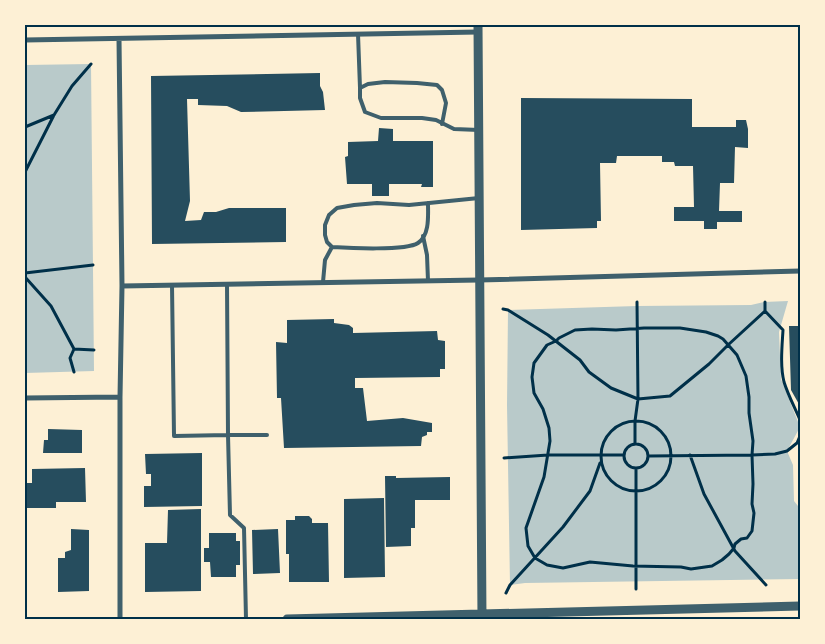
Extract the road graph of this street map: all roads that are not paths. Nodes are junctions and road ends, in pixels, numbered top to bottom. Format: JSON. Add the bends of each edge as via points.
{"nodes":[{"id":1,"x":478,"y":28,"type":"edge"},
{"id":2,"x":358,"y":34,"type":"junction"},
{"id":3,"x":119,"y":38,"type":"junction"},
{"id":4,"x":25,"y":40,"type":"edge"},
{"id":5,"x":360,"y":88,"type":"junction"},
{"id":6,"x":442,"y":124,"type":"junction"},
{"id":7,"x":478,"y":130,"type":"junction"},
{"id":8,"x":479,"y":198,"type":"junction"},
{"id":9,"x":428,"y":203,"type":"junction"},
{"id":10,"x":424,"y":236,"type":"junction"},
{"id":11,"x":332,"y":247,"type":"junction"},
{"id":12,"x":800,"y":272,"type":"edge"},
{"id":13,"x":479,"y":280,"type":"junction"},
{"id":14,"x":428,"y":281,"type":"junction"},
{"id":15,"x":323,"y":282,"type":"junction"},
{"id":16,"x":227,"y":284,"type":"junction"},
{"id":17,"x":172,"y":285,"type":"junction"},
{"id":18,"x":122,"y":286,"type":"junction"},
{"id":19,"x":120,"y":397,"type":"junction"},
{"id":20,"x":25,"y":398,"type":"edge"},
{"id":21,"x":228,"y":435,"type":"junction"},
{"id":22,"x":267,"y":435,"type":"dead end"},
{"id":23,"x":800,"y":606,"type":"edge"},
{"id":24,"x":482,"y":617,"type":"edge"},
{"id":25,"x":346,"y":618,"type":"edge"},
{"id":26,"x":120,"y":619,"type":"edge"},
{"id":27,"x":246,"y":619,"type":"edge"},
{"id":28,"x":287,"y":619,"type":"edge"},
{"id":29,"x":296,"y":619,"type":"edge"}],
"edges":[{"from":1,"to":2,"type":"street"},
{"from":1,"to":7,"type":"street"},
{"from":2,"to":3,"type":"street"},
{"from":2,"to":5,"type":"lane"},
{"from":3,"to":4,"type":"street"},
{"from":3,"to":18,"type":"street"},
{"from":5,"to":6,"type":"lane","via":[[366,112],[381,118],[422,118]]},
{"from":5,"to":6,"type":"lane","via":[[385,82],[437,85],[446,103]]},
{"from":6,"to":7,"type":"lane","via":[[454,129]]},
{"from":7,"to":8,"type":"street"},
{"from":8,"to":9,"type":"lane"},
{"from":8,"to":13,"type":"street"},
{"from":9,"to":10,"type":"lane"},
{"from":9,"to":11,"type":"lane","via":[[377,203],[337,208],[328,215],[325,225],[327,242]]},
{"from":10,"to":11,"type":"lane","via":[[418,243],[402,247]]},
{"from":10,"to":14,"type":"lane"},
{"from":11,"to":15,"type":"lane","via":[[325,260]]},
{"from":12,"to":13,"type":"street"},
{"from":13,"to":14,"type":"street"},
{"from":13,"to":24,"type":"street"},
{"from":14,"to":15,"type":"street"},
{"from":15,"to":16,"type":"street"},
{"from":16,"to":17,"type":"street"},
{"from":16,"to":21,"type":"lane"},
{"from":17,"to":18,"type":"street"},
{"from":17,"to":21,"type":"lane","via":[[174,436]]},
{"from":18,"to":19,"type":"street"},
{"from":19,"to":20,"type":"street"},
{"from":19,"to":26,"type":"street"},
{"from":21,"to":22,"type":"lane"},
{"from":21,"to":27,"type":"lane","via":[[230,515],[244,528]]},
{"from":23,"to":24,"type":"street"},
{"from":24,"to":25,"type":"street"},
{"from":25,"to":29,"type":"street"},
{"from":28,"to":29,"type":"street"}]}
